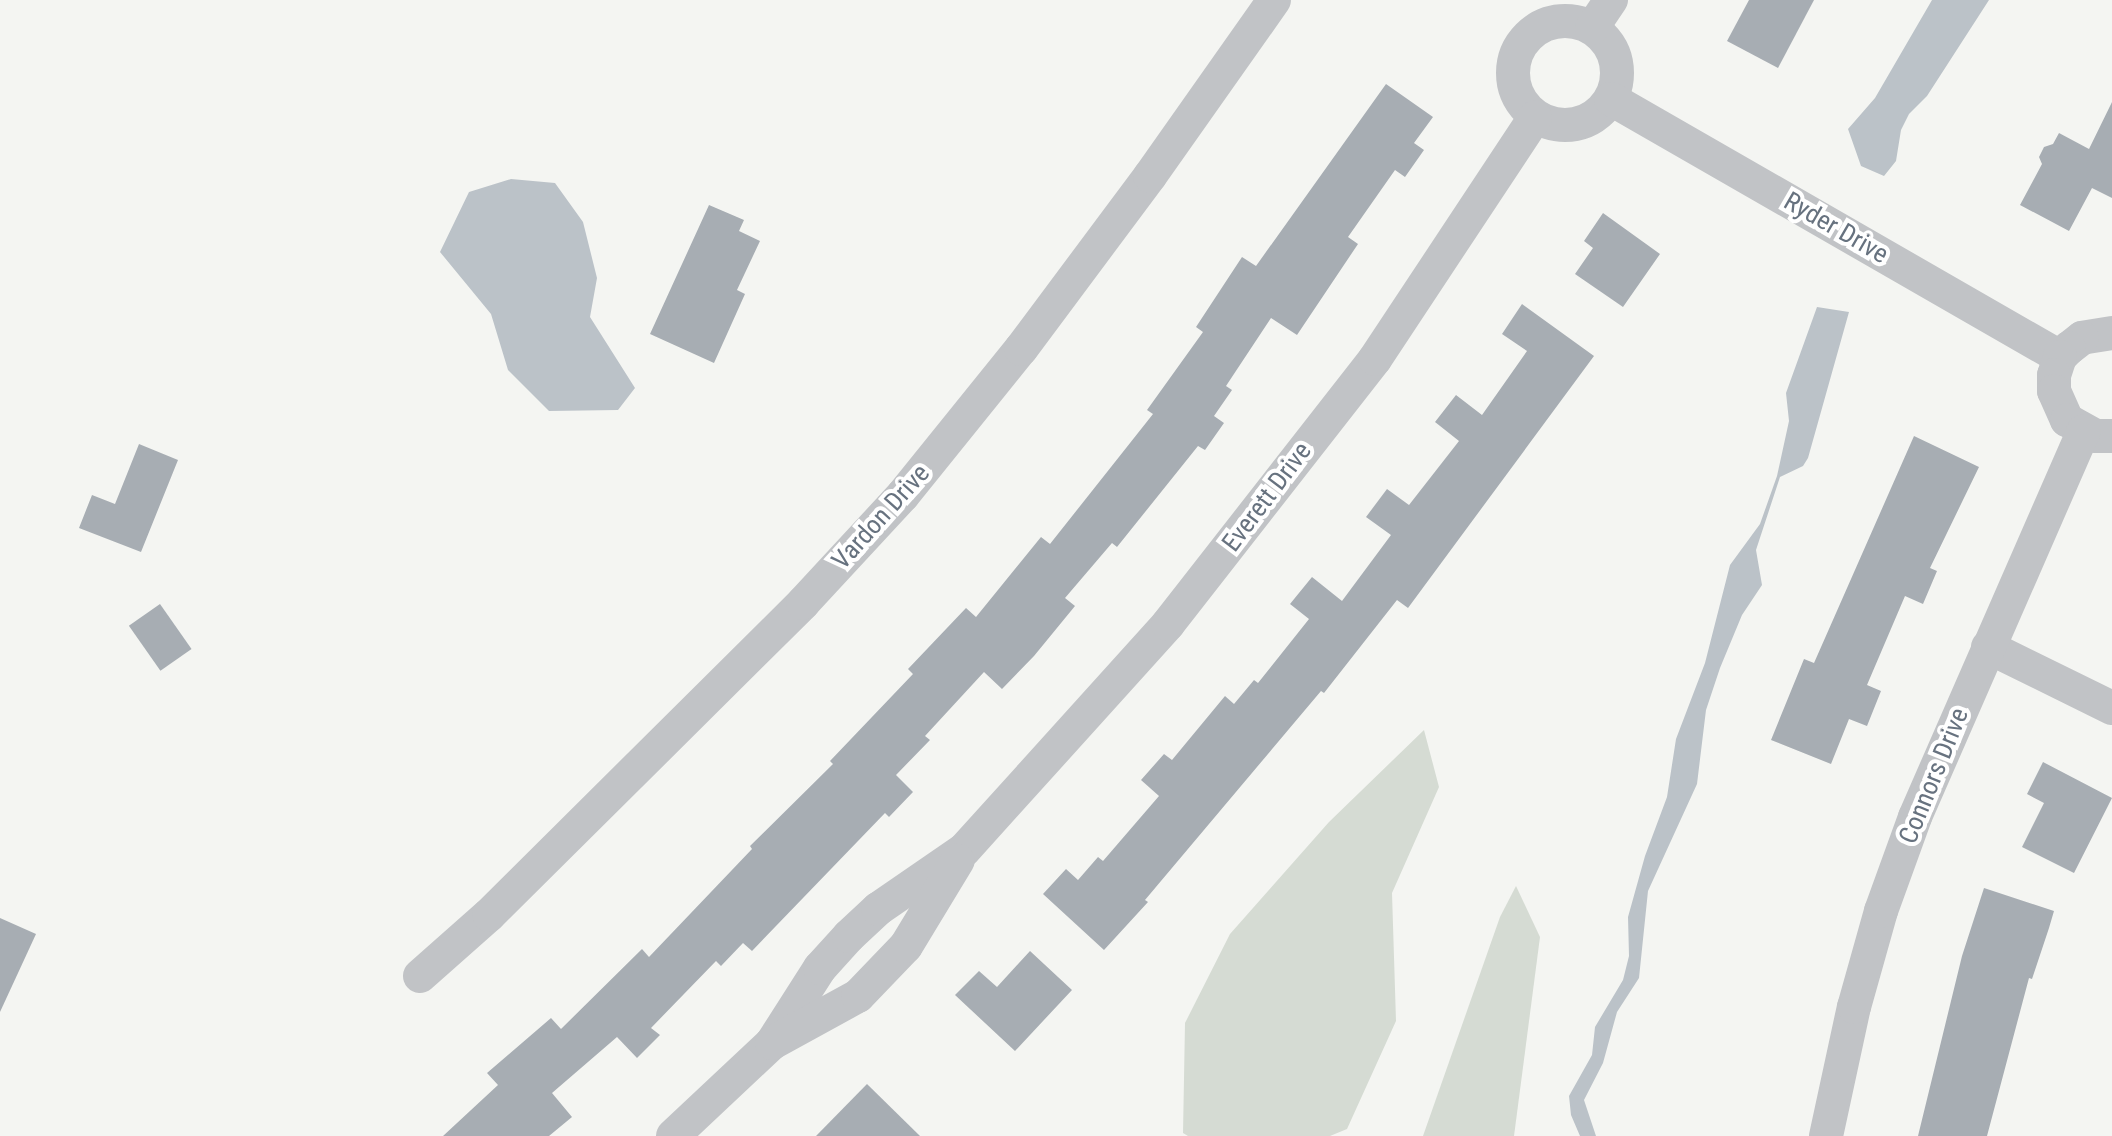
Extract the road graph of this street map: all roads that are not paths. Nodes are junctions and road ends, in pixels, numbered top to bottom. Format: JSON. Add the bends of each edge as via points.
{"nodes":[{"id":1,"x":1274,"y":0,"type":"edge"},
{"id":2,"x":1611,"y":0,"type":"edge"},
{"id":3,"x":1592,"y":28,"type":"junction"},
{"id":4,"x":1611,"y":99,"type":"junction"},
{"id":5,"x":1535,"y":117,"type":"junction"},
{"id":6,"x":2112,"y":333,"type":"edge"},
{"id":7,"x":2060,"y":357,"type":"junction"},
{"id":8,"x":2098,"y":434,"type":"edge"},
{"id":9,"x":1988,"y":647,"type":"junction"},
{"id":10,"x":2112,"y":708,"type":"edge"},
{"id":11,"x":964,"y":850,"type":"junction"},
{"id":12,"x":420,"y":976,"type":"dead end"},
{"id":13,"x":772,"y":1043,"type":"junction"},
{"id":14,"x":680,"y":1134,"type":"edge"},
{"id":15,"x":1826,"y":1136,"type":"edge"}],
"edges":[{"from":1,"to":12,"type":"street","name":"Vardon Drive","via":[[1021,349],[903,495],[792,614],[489,915]]},
{"from":2,"to":3,"type":"street"},
{"from":3,"to":4,"type":"street","via":[[1612,51],[1617,67]]},
{"from":3,"to":5,"type":"street","via":[[1555,21],[1529,35],[1518,51],[1515,89]]},
{"from":4,"to":5,"type":"street","via":[[1586,121],[1567,125]]},
{"from":4,"to":7,"type":"street","name":"Ryder Drive"},
{"from":5,"to":11,"type":"street","name":"Everett Drive","via":[[1375,359],[1234,541],[1096,707]]},
{"from":6,"to":7,"type":"street","via":[[2082,338]]},
{"from":7,"to":8,"type":"street","via":[[2054,391],[2067,420]]},
{"from":8,"to":9,"type":"street","name":"Connors Drive"},
{"from":9,"to":10,"type":"street"},
{"from":9,"to":15,"type":"street","name":"Connors Drive","via":[[1881,911]]},
{"from":11,"to":13,"type":"street","name":"Everett Drive","via":[[878,909],[849,936],[820,968]]},
{"from":11,"to":13,"type":"street","name":"Everett Drive","via":[[906,946],[882,972],[858,996]]},
{"from":13,"to":14,"type":"street","name":"Everett Drive"}]}
